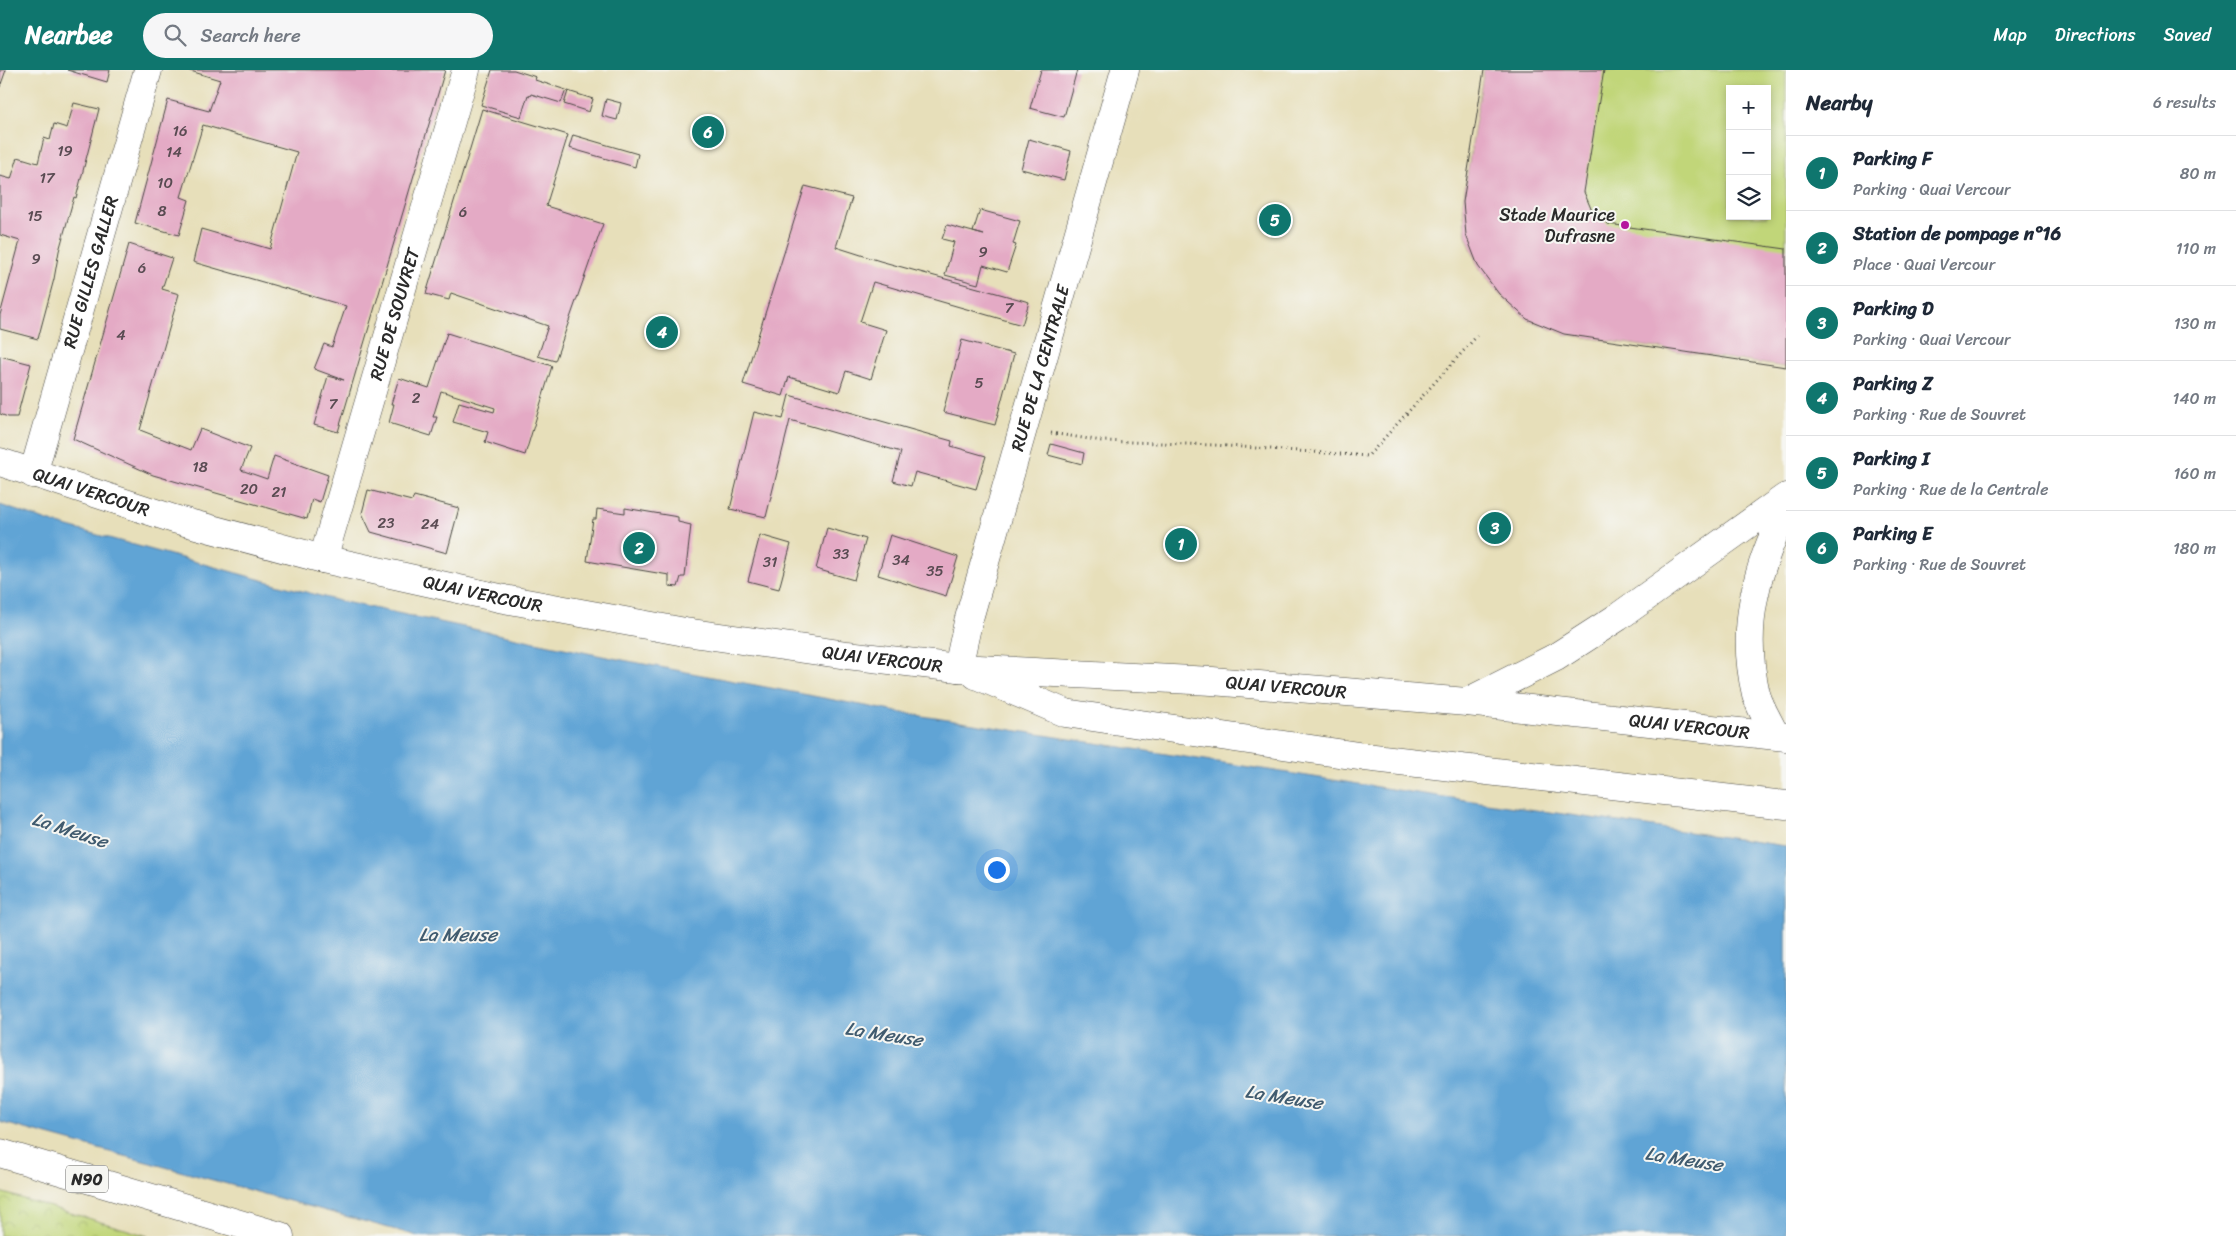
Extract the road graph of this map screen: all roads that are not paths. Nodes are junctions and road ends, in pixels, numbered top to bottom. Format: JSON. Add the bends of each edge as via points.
{"nodes":[{"id":1,"x":148,"y":70,"type":"edge"},
{"id":2,"x":466,"y":70,"type":"edge"},
{"id":3,"x":1126,"y":70,"type":"edge"},
{"id":4,"x":0,"y":462,"type":"edge"},
{"id":5,"x":33,"y":474,"type":"junction"},
{"id":6,"x":1786,"y":497,"type":"edge"},
{"id":7,"x":1786,"y":510,"type":"edge"},
{"id":8,"x":323,"y":559,"type":"junction"},
{"id":9,"x":958,"y":668,"type":"junction"},
{"id":10,"x":1467,"y":702,"type":"junction"},
{"id":11,"x":1781,"y":736,"type":"edge"},
{"id":12,"x":1786,"y":805,"type":"edge"},
{"id":13,"x":0,"y":1153,"type":"edge"},
{"id":14,"x":280,"y":1236,"type":"edge"}],
"edges":[{"from":1,"to":5,"type":"main road","name":"RUE GILLES GALLER"},
{"from":2,"to":8,"type":"main road","name":"RUE DE SOUVRET"},
{"from":3,"to":9,"type":"main road","name":"RUE DE LA CENTRALE","via":[[968,622]]},
{"from":4,"to":5,"type":"main road","name":"QUAI VERCOUR"},
{"from":5,"to":8,"type":"main road","name":"QUAI VERCOUR","via":[[174,519]]},
{"from":6,"to":10,"type":"main road","via":[[1556,657]]},
{"from":7,"to":11,"type":"main road","via":[[1759,573],[1749,638],[1757,696]]},
{"from":8,"to":9,"type":"main road","name":"QUAI VERCOUR","via":[[504,599],[685,632]]},
{"from":9,"to":10,"type":"main road","name":"QUAI VERCOUR","via":[[1212,681]]},
{"from":9,"to":12,"type":"main road","via":[[1065,713],[1366,757]]},
{"from":10,"to":11,"type":"main road","name":"QUAI VERCOUR"},
{"from":13,"to":14,"type":"main road","number":"N90"}]}
